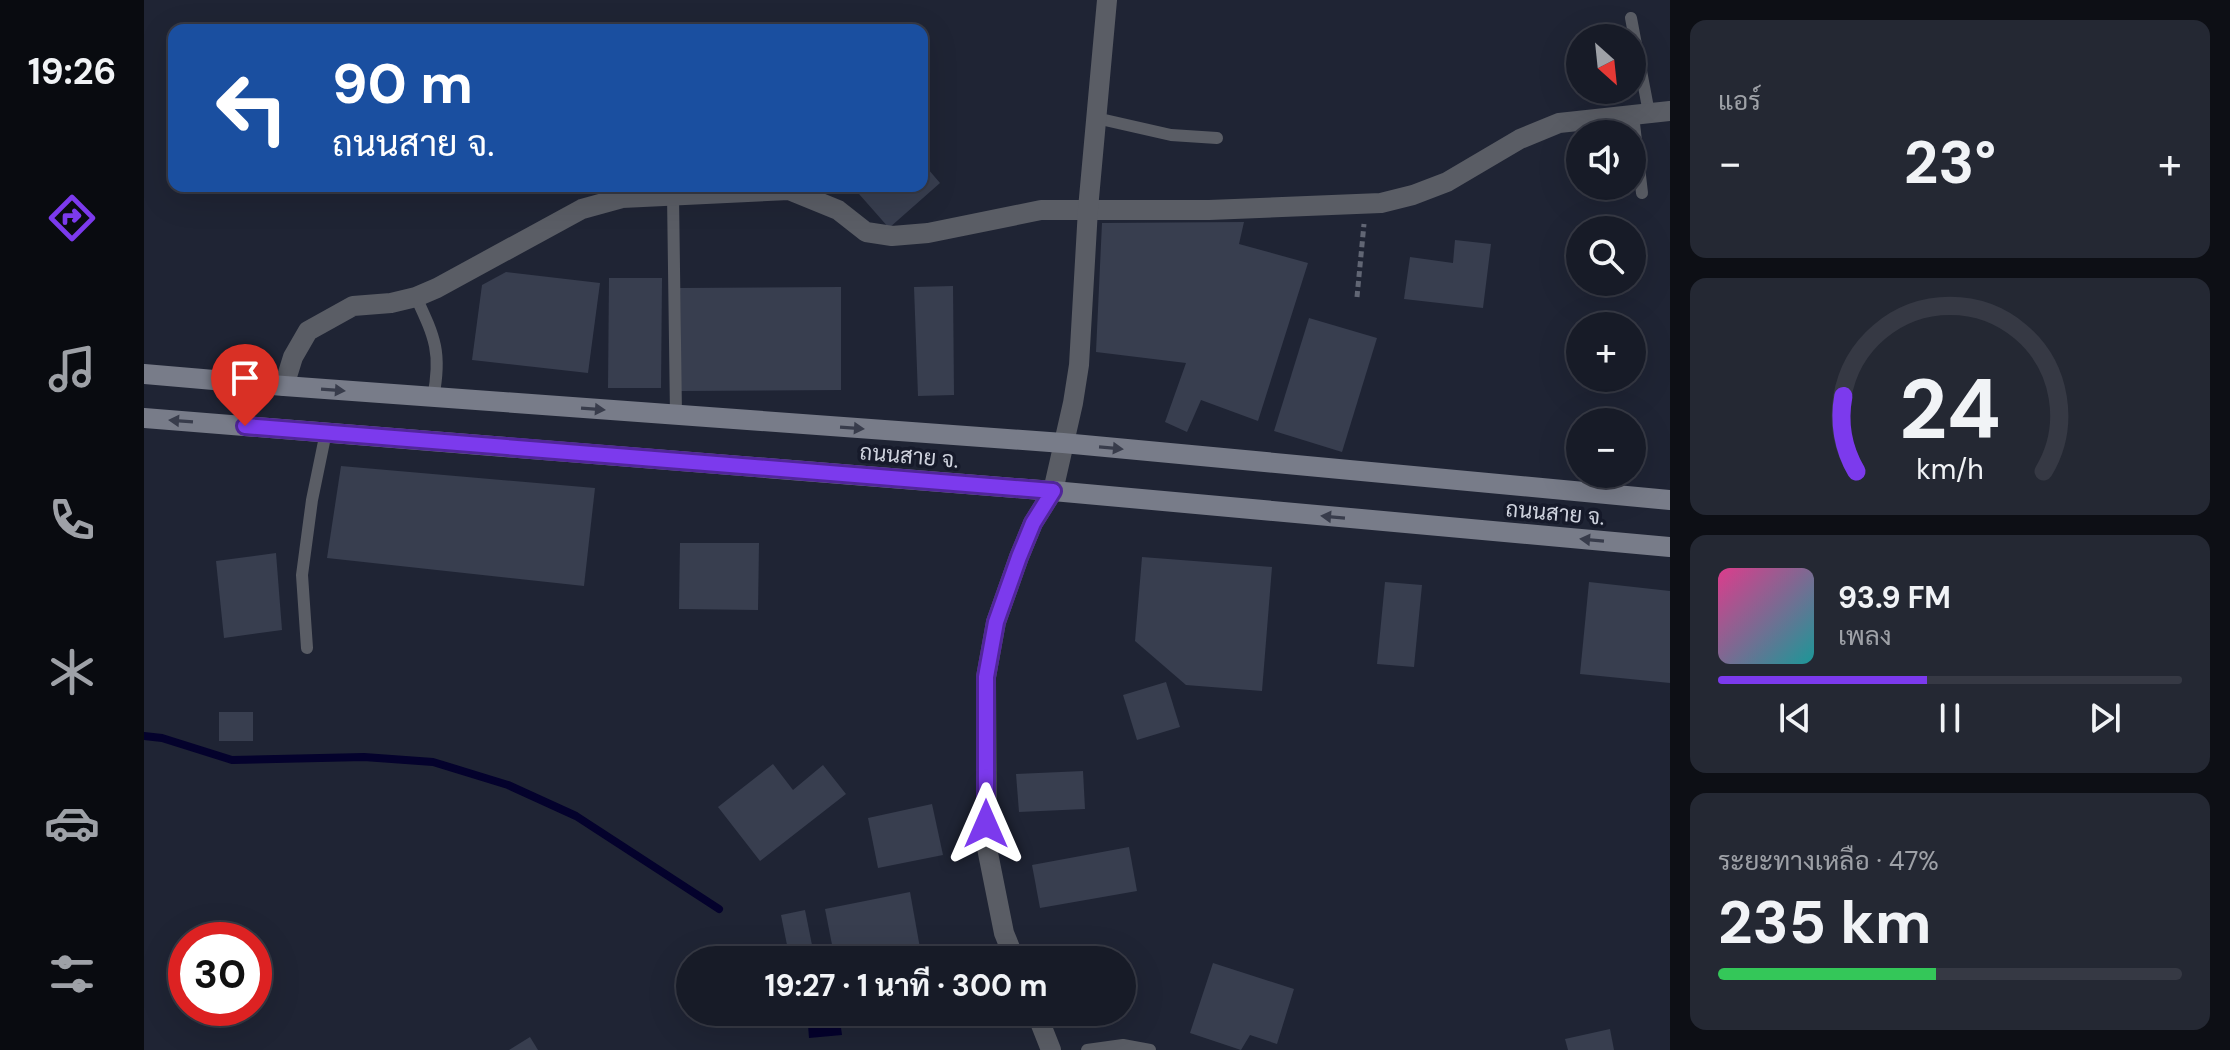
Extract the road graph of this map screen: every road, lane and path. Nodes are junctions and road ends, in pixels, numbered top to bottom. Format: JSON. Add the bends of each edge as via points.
{"nodes":[{"id":1,"x":1107,"y":0,"type":"edge"},
{"id":2,"x":1631,"y":18,"type":"dead end"},
{"id":3,"x":1670,"y":111,"type":"edge"},
{"id":4,"x":1641,"y":114,"type":"junction"},
{"id":5,"x":1096,"y":118,"type":"junction"},
{"id":6,"x":1641,"y":120,"type":"edge"},
{"id":7,"x":1217,"y":138,"type":"dead end"},
{"id":8,"x":743,"y":192,"type":"edge"},
{"id":9,"x":794,"y":192,"type":"edge"},
{"id":10,"x":673,"y":195,"type":"junction"},
{"id":11,"x":1367,"y":204,"type":"junction"},
{"id":12,"x":1088,"y":209,"type":"junction"},
{"id":13,"x":416,"y":297,"type":"junction"},
{"id":14,"x":1357,"y":297,"type":"dead end"},
{"id":15,"x":144,"y":374,"type":"edge"},
{"id":16,"x":284,"y":386,"type":"junction"},
{"id":17,"x":433,"y":398,"type":"junction"},
{"id":18,"x":676,"y":415,"type":"junction"},
{"id":19,"x":144,"y":418,"type":"edge"},
{"id":20,"x":326,"y":432,"type":"junction"},
{"id":21,"x":1063,"y":443,"type":"junction"},
{"id":22,"x":1053,"y":491,"type":"junction"},
{"id":23,"x":1670,"y":500,"type":"edge"},
{"id":24,"x":1670,"y":547,"type":"edge"},
{"id":25,"x":307,"y":648,"type":"dead end"},
{"id":26,"x":1009,"y":946,"type":"edge"},
{"id":27,"x":1042,"y":1026,"type":"edge"},
{"id":28,"x":1051,"y":1050,"type":"edge"},
{"id":29,"x":1087,"y":1050,"type":"edge"},
{"id":30,"x":1150,"y":1050,"type":"edge"}],
"edges":[{"from":1,"to":5,"type":"street"},
{"from":2,"to":4,"type":"lane"},
{"from":3,"to":4,"type":"street"},
{"from":4,"to":6,"type":"lane"},
{"from":4,"to":11,"type":"street","via":[[1559,123],[1520,139],[1447,182]]},
{"from":5,"to":7,"type":"lane","via":[[1171,135]]},
{"from":5,"to":12,"type":"street"},
{"from":8,"to":10,"type":"street"},
{"from":9,"to":12,"type":"street","via":[[838,210],[866,232],[892,236],[1041,210]]},
{"from":10,"to":13,"type":"street","via":[[622,198],[582,209]]},
{"from":10,"to":18,"type":"lane"},
{"from":11,"to":12,"type":"street"},
{"from":11,"to":14,"type":"path"},
{"from":12,"to":21,"type":"street","via":[[1079,365]]},
{"from":13,"to":16,"type":"street","via":[[353,306],[308,331]]},
{"from":13,"to":17,"type":"lane","via":[[435,338],[439,369]]},
{"from":15,"to":16,"type":"main road","name":"ถนนสาย จ."},
{"from":16,"to":17,"type":"main road","name":"ถนนสาย จ.","one_way":true},
{"from":17,"to":18,"type":"main road","name":"ถนนสาย จ.","one_way":true},
{"from":18,"to":21,"type":"main road","name":"ถนนสาย จ.","one_way":true},
{"from":20,"to":19,"type":"main road","name":"ถนนสาย จ.","one_way":true},
{"from":20,"to":22,"type":"main road","name":"ถนนสาย จ."},
{"from":20,"to":25,"type":"lane","via":[[302,575]]},
{"from":21,"to":22,"type":"street"},
{"from":21,"to":23,"type":"main road","name":"ถนนสาย จ.","one_way":true},
{"from":24,"to":22,"type":"main road","name":"ถนนสาย จ.","one_way":true},
{"from":22,"to":26,"type":"street","via":[[1019,557],[996,622],[986,677],[987,848]]},
{"from":27,"to":28,"type":"street"},
{"from":29,"to":30,"type":"lane","via":[[1123,1045]]}]}
